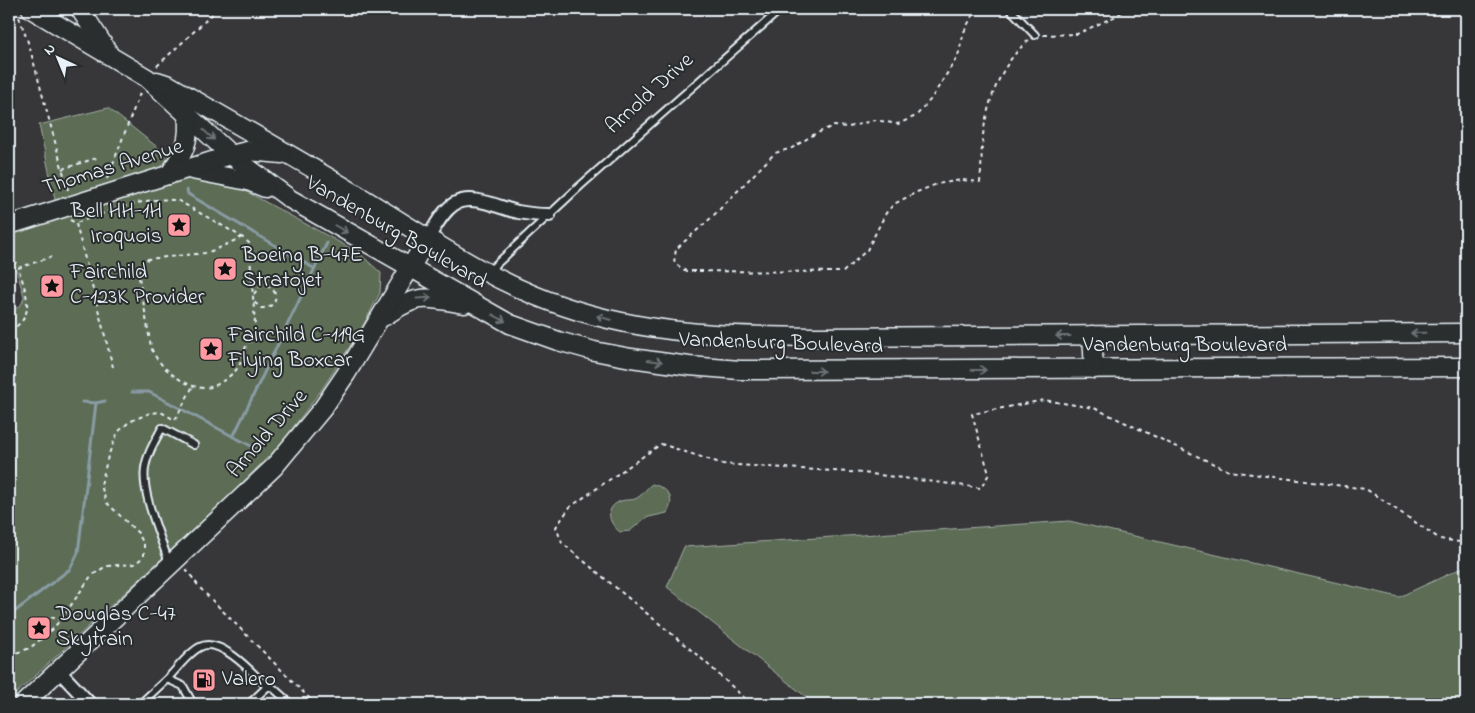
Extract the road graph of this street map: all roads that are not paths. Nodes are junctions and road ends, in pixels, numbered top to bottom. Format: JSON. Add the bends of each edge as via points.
{"nodes":[{"id":1,"x":80,"y":9,"type":"edge"},
{"id":2,"x":781,"y":9,"type":"edge"},
{"id":3,"x":1010,"y":9,"type":"edge"},
{"id":4,"x":24,"y":11,"type":"edge"},
{"id":5,"x":1035,"y":35,"type":"road end"},
{"id":6,"x":110,"y":56,"type":"junction"},
{"id":7,"x":147,"y":79,"type":"junction"},
{"id":8,"x":187,"y":116,"type":"junction"},
{"id":9,"x":229,"y":121,"type":"junction"},
{"id":10,"x":231,"y":155,"type":"junction"},
{"id":11,"x":288,"y":155,"type":"junction"},
{"id":12,"x":186,"y":169,"type":"junction"},
{"id":13,"x":168,"y":175,"type":"junction"},
{"id":14,"x":290,"y":199,"type":"junction"},
{"id":15,"x":549,"y":215,"type":"junction"},
{"id":16,"x":9,"y":224,"type":"edge"},
{"id":17,"x":428,"y":238,"type":"junction"},
{"id":18,"x":411,"y":268,"type":"junction"},
{"id":19,"x":486,"y":274,"type":"junction"},
{"id":20,"x":477,"y":307,"type":"junction"},
{"id":21,"x":381,"y":319,"type":"junction"},
{"id":22,"x":1466,"y":333,"type":"edge"},
{"id":23,"x":1092,"y":336,"type":"junction"},
{"id":24,"x":1466,"y":367,"type":"edge"},
{"id":25,"x":1094,"y":369,"type":"junction"},
{"id":26,"x":194,"y":445,"type":"dead end"},
{"id":27,"x":174,"y":562,"type":"junction"},
{"id":28,"x":59,"y":671,"type":"junction"},
{"id":29,"x":167,"y":679,"type":"junction"},
{"id":30,"x":267,"y":687,"type":"junction"},
{"id":31,"x":23,"y":704,"type":"edge"},
{"id":32,"x":90,"y":704,"type":"edge"},
{"id":33,"x":140,"y":704,"type":"edge"},
{"id":34,"x":193,"y":704,"type":"edge"},
{"id":35,"x":249,"y":704,"type":"edge"},
{"id":36,"x":291,"y":704,"type":"edge"}],
"edges":[{"from":1,"to":6,"type":"main road"},
{"from":2,"to":15,"type":"lane","name":"Arnold Drive"},
{"from":3,"to":5,"type":"lane"},
{"from":4,"to":6,"type":"main road","name":"Vandenburg Boulevard"},
{"from":6,"to":7,"type":"main road","name":"Vandenburg Boulevard"},
{"from":7,"to":8,"type":"main road","name":"Vandenburg Boulevard"},
{"from":7,"to":9,"type":"main road","name":"Vandenburg Boulevard","via":[[169,85]]},
{"from":8,"to":10,"type":"main road","name":"Vandenburg Boulevard","one_way":true},
{"from":8,"to":13,"type":"main road","via":[[188,139]]},
{"from":9,"to":10,"type":"main road","via":[[234,138]]},
{"from":9,"to":11,"type":"main road","name":"Vandenburg Boulevard"},
{"from":10,"to":11,"type":"main road","name":"Thomas Avenue","via":[[248,151]]},
{"from":10,"to":12,"type":"main road","name":"Thomas Avenue"},
{"from":10,"to":14,"type":"main road","name":"Vandenburg Boulevard"},
{"from":11,"to":17,"type":"main road","name":"Vandenburg Boulevard"},
{"from":12,"to":13,"type":"main road","name":"Thomas Avenue"},
{"from":12,"to":14,"type":"main road","via":[[248,181]]},
{"from":13,"to":16,"type":"main road","name":"Thomas Avenue","via":[[102,196],[70,212]]},
{"from":14,"to":18,"type":"main road","name":"Vandenburg Boulevard","one_way":true},
{"from":15,"to":17,"type":"street","name":"Arnold Drive","via":[[467,200],[453,205],[444,213]]},
{"from":15,"to":19,"type":"lane","name":"Arnold Drive"},
{"from":17,"to":18,"type":"main road","name":"Arnold Drive"},
{"from":17,"to":19,"type":"main road","name":"Vandenburg Boulevard"},
{"from":18,"to":20,"type":"main road","name":"Vandenburg Boulevard"},
{"from":18,"to":21,"type":"main road","name":"Arnold Drive"},
{"from":23,"to":19,"type":"main road","name":"Vandenburg Boulevard","one_way":true,"via":[[700,334],[617,321],[565,307],[529,295]]},
{"from":21,"to":20,"type":"main road","one_way":true,"via":[[403,304],[425,297]]},
{"from":20,"to":25,"type":"main road","name":"Vandenburg Boulevard","one_way":true,"via":[[510,324],[558,341],[594,351],[689,366],[740,370]]},
{"from":21,"to":27,"type":"main road","name":"Arnold Drive","via":[[323,408],[274,467]]},
{"from":22,"to":23,"type":"main road","name":"Vandenburg Boulevard","one_way":true},
{"from":23,"to":25,"type":"main road"},
{"from":24,"to":25,"type":"main road","name":"Vandenburg Boulevard"},
{"from":26,"to":27,"type":"lane","via":[[162,428],[145,467],[144,485]]},
{"from":27,"to":28,"type":"main road","name":"Arnold Drive"},
{"from":28,"to":31,"type":"main road","name":"Arnold Drive"},
{"from":28,"to":32,"type":"street"},
{"from":29,"to":30,"type":"lane","via":[[201,646],[211,645],[223,648]]},
{"from":29,"to":33,"type":"lane"},
{"from":29,"to":34,"type":"lane","via":[[183,686]]},
{"from":30,"to":35,"type":"lane"},
{"from":30,"to":36,"type":"lane","via":[[272,687]]}]}
